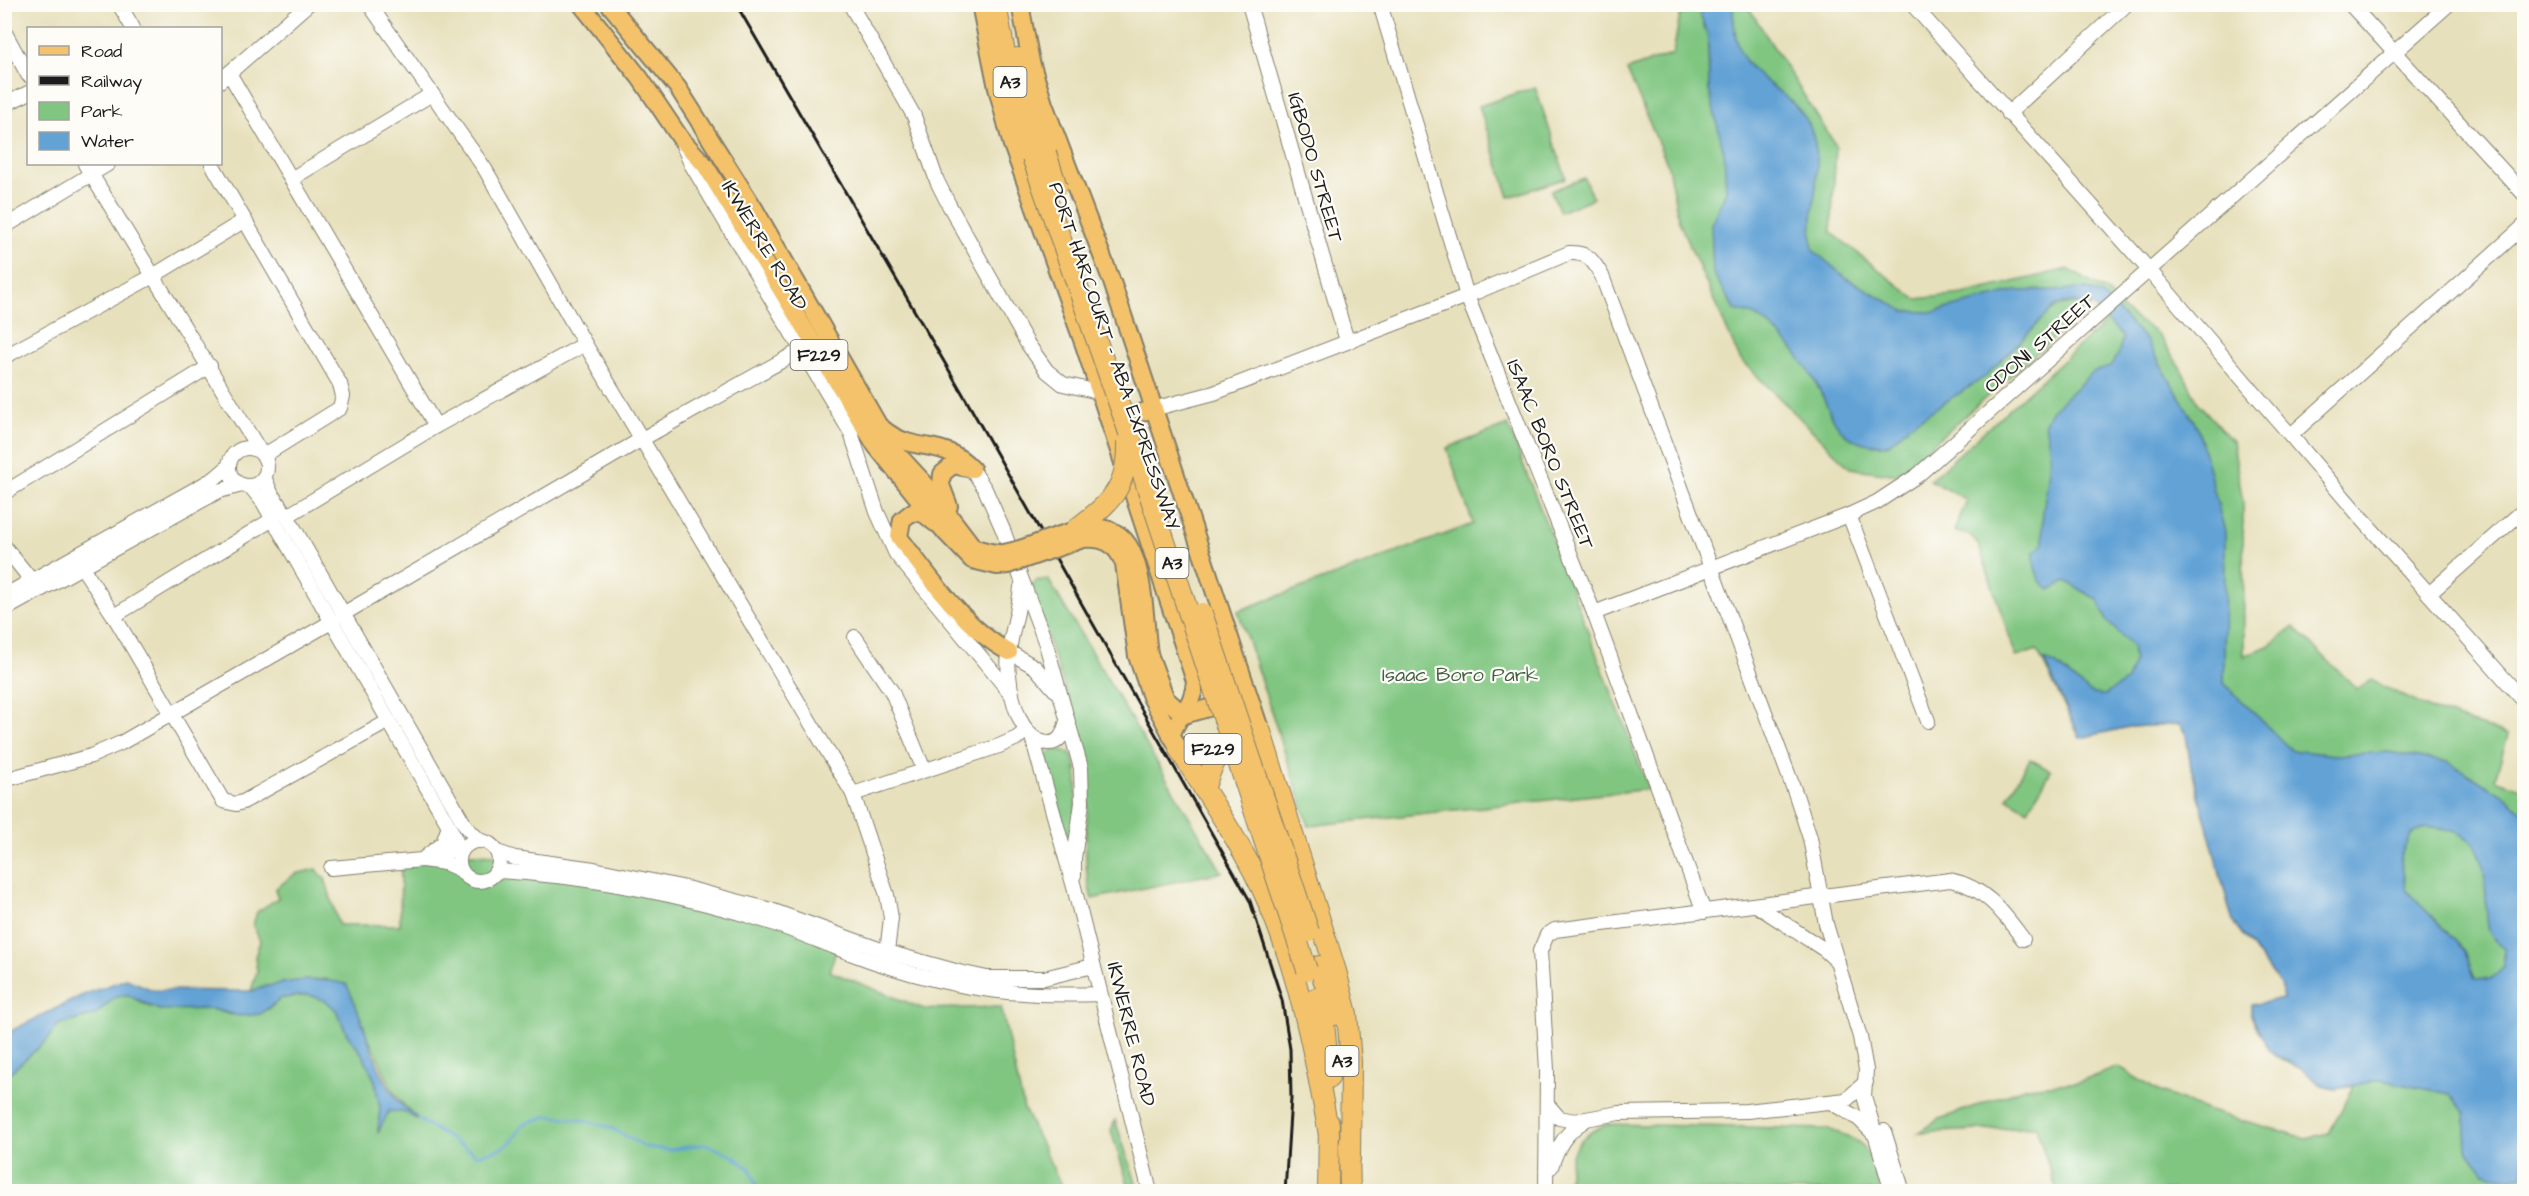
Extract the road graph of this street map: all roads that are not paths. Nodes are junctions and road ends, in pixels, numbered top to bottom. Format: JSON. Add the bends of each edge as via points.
{"nodes":[{"id":1,"x":119,"y":4,"type":"edge"},
{"id":2,"x":308,"y":4,"type":"edge"},
{"id":3,"x":369,"y":4,"type":"edge"},
{"id":4,"x":580,"y":4,"type":"edge"},
{"id":5,"x":609,"y":4,"type":"edge"},
{"id":6,"x":850,"y":4,"type":"edge"},
{"id":7,"x":980,"y":4,"type":"edge"},
{"id":8,"x":996,"y":4,"type":"edge"},
{"id":9,"x":1008,"y":4,"type":"edge"},
{"id":10,"x":1020,"y":4,"type":"edge"},
{"id":11,"x":1249,"y":4,"type":"edge"},
{"id":12,"x":1380,"y":4,"type":"edge"},
{"id":13,"x":1912,"y":4,"type":"edge"},
{"id":14,"x":2127,"y":4,"type":"edge"},
{"id":15,"x":2350,"y":4,"type":"edge"},
{"id":16,"x":2449,"y":4,"type":"edge"},
{"id":17,"x":132,"y":27,"type":"edge"},
{"id":18,"x":4,"y":31,"type":"edge"},
{"id":19,"x":2395,"y":55,"type":"junction"},
{"id":20,"x":27,"y":73,"type":"edge"},
{"id":21,"x":225,"y":77,"type":"edge"},
{"id":22,"x":27,"y":94,"type":"edge"},
{"id":23,"x":432,"y":94,"type":"junction"},
{"id":24,"x":4,"y":105,"type":"edge"},
{"id":25,"x":2008,"y":114,"type":"junction"},
{"id":26,"x":681,"y":138,"type":"junction"},
{"id":27,"x":1039,"y":155,"type":"junction"},
{"id":28,"x":103,"y":165,"type":"edge"},
{"id":29,"x":213,"y":165,"type":"edge"},
{"id":30,"x":88,"y":168,"type":"edge"},
{"id":31,"x":291,"y":179,"type":"junction"},
{"id":32,"x":2524,"y":194,"type":"edge"},
{"id":33,"x":754,"y":208,"type":"junction"},
{"id":34,"x":738,"y":217,"type":"junction"},
{"id":35,"x":245,"y":220,"type":"junction"},
{"id":36,"x":4,"y":226,"type":"edge"},
{"id":37,"x":2524,"y":226,"type":"edge"},
{"id":38,"x":757,"y":262,"type":"junction"},
{"id":39,"x":2148,"y":268,"type":"junction"},
{"id":40,"x":153,"y":276,"type":"junction"},
{"id":41,"x":1467,"y":296,"type":"junction"},
{"id":42,"x":1347,"y":341,"type":"junction"},
{"id":43,"x":585,"y":344,"type":"junction"},
{"id":44,"x":803,"y":349,"type":"junction"},
{"id":45,"x":4,"y":357,"type":"edge"},
{"id":46,"x":210,"y":366,"type":"junction"},
{"id":47,"x":1099,"y":392,"type":"junction"},
{"id":48,"x":1153,"y":409,"type":"junction"},
{"id":49,"x":241,"y":418,"type":"junction"},
{"id":50,"x":877,"y":424,"type":"junction"},
{"id":51,"x":1118,"y":424,"type":"junction"},
{"id":52,"x":436,"y":426,"type":"junction"},
{"id":53,"x":2291,"y":435,"type":"junction"},
{"id":54,"x":642,"y":439,"type":"junction"},
{"id":55,"x":237,"y":451,"type":"junction"},
{"id":56,"x":262,"y":455,"type":"junction"},
{"id":57,"x":229,"y":466,"type":"junction"},
{"id":58,"x":972,"y":469,"type":"junction"},
{"id":59,"x":264,"y":477,"type":"junction"},
{"id":60,"x":246,"y":485,"type":"junction"},
{"id":61,"x":4,"y":493,"type":"edge"},
{"id":62,"x":2524,"y":510,"type":"edge"},
{"id":63,"x":1849,"y":515,"type":"junction"},
{"id":64,"x":280,"y":517,"type":"junction"},
{"id":65,"x":1076,"y":529,"type":"junction"},
{"id":66,"x":953,"y":532,"type":"junction"},
{"id":67,"x":4,"y":546,"type":"edge"},
{"id":68,"x":974,"y":554,"type":"junction"},
{"id":69,"x":82,"y":567,"type":"junction"},
{"id":70,"x":1712,"y":568,"type":"junction"},
{"id":71,"x":32,"y":581,"type":"junction"},
{"id":72,"x":1022,"y":582,"type":"junction"},
{"id":73,"x":2429,"y":594,"type":"junction"},
{"id":74,"x":4,"y":596,"type":"edge"},
{"id":75,"x":4,"y":610,"type":"edge"},
{"id":76,"x":1594,"y":613,"type":"junction"},
{"id":77,"x":114,"y":616,"type":"junction"},
{"id":78,"x":338,"y":618,"type":"junction"},
{"id":79,"x":855,"y":637,"type":"dead end"},
{"id":80,"x":1009,"y":652,"type":"junction"},
{"id":81,"x":1143,"y":655,"type":"junction"},
{"id":82,"x":1012,"y":695,"type":"junction"},
{"id":83,"x":1061,"y":700,"type":"junction"},
{"id":84,"x":1249,"y":701,"type":"junction"},
{"id":85,"x":2524,"y":701,"type":"edge"},
{"id":86,"x":171,"y":714,"type":"junction"},
{"id":87,"x":1184,"y":715,"type":"junction"},
{"id":88,"x":390,"y":721,"type":"junction"},
{"id":89,"x":1067,"y":721,"type":"junction"},
{"id":90,"x":1928,"y":721,"type":"dead end"},
{"id":91,"x":1260,"y":729,"type":"junction"},
{"id":92,"x":1029,"y":733,"type":"junction"},
{"id":93,"x":1175,"y":742,"type":"junction"},
{"id":94,"x":999,"y":746,"type":"junction"},
{"id":95,"x":1267,"y":748,"type":"junction"},
{"id":96,"x":1037,"y":755,"type":"junction"},
{"id":97,"x":924,"y":770,"type":"junction"},
{"id":98,"x":4,"y":780,"type":"edge"},
{"id":99,"x":1204,"y":790,"type":"junction"},
{"id":100,"x":853,"y":794,"type":"junction"},
{"id":101,"x":449,"y":826,"type":"junction"},
{"id":102,"x":480,"y":841,"type":"junction"},
{"id":103,"x":460,"y":850,"type":"junction"},
{"id":104,"x":497,"y":852,"type":"junction"},
{"id":105,"x":422,"y":860,"type":"junction"},
{"id":106,"x":331,"y":868,"type":"dead end"},
{"id":107,"x":461,"y":870,"type":"junction"},
{"id":108,"x":496,"y":871,"type":"junction"},
{"id":109,"x":1074,"y":887,"type":"junction"},
{"id":110,"x":1820,"y":897,"type":"junction"},
{"id":111,"x":1756,"y":905,"type":"junction"},
{"id":112,"x":1704,"y":912,"type":"junction"},
{"id":113,"x":2023,"y":939,"type":"dead end"},
{"id":114,"x":887,"y":952,"type":"junction"},
{"id":115,"x":1838,"y":962,"type":"junction"},
{"id":116,"x":1093,"y":966,"type":"junction"},
{"id":117,"x":1313,"y":968,"type":"junction"},
{"id":118,"x":1100,"y":994,"type":"junction"},
{"id":119,"x":1866,"y":1082,"type":"junction"},
{"id":120,"x":1832,"y":1103,"type":"junction"},
{"id":121,"x":1547,"y":1104,"type":"junction"},
{"id":122,"x":1587,"y":1119,"type":"junction"},
{"id":123,"x":1329,"y":1135,"type":"junction"},
{"id":124,"x":1877,"y":1137,"type":"junction"},
{"id":125,"x":1350,"y":1159,"type":"junction"},
{"id":126,"x":1546,"y":1186,"type":"edge"},
{"id":127,"x":1150,"y":1191,"type":"edge"},
{"id":128,"x":1328,"y":1191,"type":"edge"},
{"id":129,"x":1350,"y":1191,"type":"edge"},
{"id":130,"x":1892,"y":1191,"type":"edge"},
{"id":131,"x":1903,"y":1191,"type":"edge"}],
"edges":[{"from":1,"to":17,"type":"street"},
{"from":2,"to":21,"type":"street"},
{"from":3,"to":23,"type":"street"},
{"from":4,"to":26,"type":"main road","name":"IKWERRE ROAD","number":"F229","via":[[640,78]]},
{"from":5,"to":33,"type":"main road","name":"IKWERRE ROAD","number":"F229","via":[[678,88]]},
{"from":6,"to":47,"type":"street","via":[[914,116],[949,205],[1027,343],[1047,371],[1063,384]]},
{"from":7,"to":47,"type":"main road","via":[[1011,142]]},
{"from":8,"to":27,"type":"highway","name":"PORT HARCOURT - ABA EXPRESSWAY","number":"A3","via":[[1011,86]]},
{"from":9,"to":27,"type":"highway","name":"PORT HARCOURT - ABA EXPRESSWAY","number":"A3"},
{"from":10,"to":48,"type":"main road","via":[[1044,104],[1112,282]]},
{"from":11,"to":42,"type":"street","name":"IGBODO STREET"},
{"from":12,"to":41,"type":"street","name":"ISAAC BORO STREET"},
{"from":13,"to":25,"type":"street"},
{"from":14,"to":25,"type":"street"},
{"from":15,"to":19,"type":"street"},
{"from":16,"to":19,"type":"street","name":"ODONI STREET"},
{"from":18,"to":20,"type":"street"},
{"from":19,"to":32,"type":"street"},
{"from":19,"to":39,"type":"street","name":"ODONI STREET"},
{"from":21,"to":31,"type":"street"},
{"from":22,"to":24,"type":"street"},
{"from":23,"to":31,"type":"street"},
{"from":23,"to":43,"type":"street","via":[[485,169]]},
{"from":25,"to":39,"type":"street"},
{"from":26,"to":34,"type":"main road","number":"F229","via":[[705,165]]},
{"from":26,"to":38,"type":"street","name":"IKWERRE ROAD","via":[[691,164]]},
{"from":27,"to":51,"type":"highway","name":"PORT HARCOURT - ABA EXPRESSWAY","number":"A3","bridge":true},
{"from":27,"to":117,"type":"highway","name":"PORT HARCOURT - ABA EXPRESSWAY","number":"A3","bridge":true},
{"from":28,"to":30,"type":"street"},
{"from":29,"to":35,"type":"street"},
{"from":30,"to":36,"type":"street"},
{"from":30,"to":40,"type":"street"},
{"from":31,"to":52,"type":"street"},
{"from":33,"to":34,"type":"main road"},
{"from":33,"to":50,"type":"main road","name":"IKWERRE ROAD","number":"F229"},
{"from":34,"to":38,"type":"main road","number":"F229"},
{"from":35,"to":40,"type":"street"},
{"from":35,"to":56,"type":"street","via":[[340,384],[343,396],[340,408]]},
{"from":37,"to":53,"type":"street"},
{"from":38,"to":44,"type":"street","name":"IKWERRE ROAD"},
{"from":38,"to":66,"type":"main road","number":"F229","via":[[876,446]]},
{"from":39,"to":53,"type":"street"},
{"from":39,"to":63,"type":"street","name":"ODONI STREET","via":[[1918,475]]},
{"from":40,"to":45,"type":"street"},
{"from":40,"to":46,"type":"street"},
{"from":41,"to":42,"type":"street"},
{"from":41,"to":70,"type":"street","via":[[1569,253],[1582,252],[1593,259]]},
{"from":41,"to":76,"type":"street","name":"ISAAC BORO STREET"},
{"from":42,"to":48,"type":"street","via":[[1214,393]]},
{"from":43,"to":52,"type":"street"},
{"from":43,"to":54,"type":"street"},
{"from":44,"to":54,"type":"street"},
{"from":44,"to":82,"type":"street","name":"IKWERRE ROAD","via":[[851,433],[877,512],[896,554]]},
{"from":46,"to":49,"type":"street"},
{"from":46,"to":61,"type":"street"},
{"from":47,"to":51,"type":"main road"},
{"from":48,"to":51,"type":"main road"},
{"from":48,"to":84,"type":"main road"},
{"from":49,"to":55,"type":"street"},
{"from":49,"to":56,"type":"street"},
{"from":50,"to":58,"type":"main road","via":[[903,442],[947,449]]},
{"from":50,"to":66,"type":"main road","number":"F229","via":[[891,447],[926,485]]},
{"from":51,"to":65,"type":"highway","bridge":true,"via":[[1126,464],[1123,481],[1101,510]]},
{"from":51,"to":87,"type":"main road","via":[[1195,681]]},
{"from":51,"to":117,"type":"highway","name":"PORT HARCOURT - ABA EXPRESSWAY","number":"A3","bridge":true},
{"from":52,"to":64,"type":"street"},
{"from":53,"to":73,"type":"street"},
{"from":54,"to":78,"type":"street"},
{"from":54,"to":100,"type":"street"},
{"from":55,"to":56,"type":"street","via":[[248,448]]},
{"from":55,"to":57,"type":"street"},
{"from":56,"to":59,"type":"street","via":[[267,464]]},
{"from":57,"to":60,"type":"street","via":[[232,478]]},
{"from":57,"to":71,"type":"street","via":[[215,478]]},
{"from":58,"to":66,"type":"main road","via":[[953,465],[942,474],[941,485]]},
{"from":58,"to":72,"type":"street","name":"IKWERRE ROAD","via":[[1004,530]]},
{"from":59,"to":60,"type":"street"},
{"from":59,"to":64,"type":"street"},
{"from":60,"to":64,"type":"street"},
{"from":60,"to":69,"type":"street","via":[[219,491]]},
{"from":62,"to":73,"type":"street"},
{"from":63,"to":70,"type":"street","name":"ODONI STREET"},
{"from":63,"to":90,"type":"street"},
{"from":64,"to":77,"type":"street"},
{"from":64,"to":78,"type":"street"},
{"from":65,"to":68,"type":"main road","number":"F229","bridge":true,"via":[[1004,553]]},
{"from":65,"to":81,"type":"main road","number":"F229","bridge":true,"via":[[1108,529],[1122,539],[1134,556]]},
{"from":66,"to":68,"type":"main road","number":"F229"},
{"from":66,"to":80,"type":"main road","via":[[924,514],[912,512],[902,520],[899,537],[970,623],[990,642]]},
{"from":67,"to":71,"type":"street"},
{"from":68,"to":81,"type":"main road","number":"F229","bridge":true,"via":[[998,566],[1083,539],[1109,542],[1119,551],[1124,564]]},
{"from":69,"to":75,"type":"street"},
{"from":69,"to":77,"type":"street"},
{"from":70,"to":76,"type":"street","name":"ODONI STREET"},
{"from":70,"to":110,"type":"street","via":[[1796,795],[1810,838]]},
{"from":71,"to":74,"type":"street"},
{"from":72,"to":80,"type":"street","name":"IKWERRE ROAD"},
{"from":72,"to":83,"type":"street","name":"IKWERRE ROAD","via":[[1046,644]]},
{"from":73,"to":85,"type":"street"},
{"from":76,"to":112,"type":"street","name":"ISAAC BORO STREET"},
{"from":77,"to":86,"type":"street"},
{"from":78,"to":86,"type":"street"},
{"from":78,"to":88,"type":"street"},
{"from":78,"to":102,"type":"street","via":[[466,827]]},
{"from":79,"to":97,"type":"street","via":[[892,692]]},
{"from":80,"to":82,"type":"street","name":"IKWERRE ROAD"},
{"from":80,"to":83,"type":"street","via":[[1035,667]]},
{"from":81,"to":87,"type":"main road","number":"F229","via":[[1166,699]]},
{"from":81,"to":93,"type":"main road","number":"F229","via":[[1151,697]]},
{"from":82,"to":92,"type":"street","name":"IKWERRE ROAD"},
{"from":83,"to":89,"type":"street","name":"IKWERRE ROAD"},
{"from":84,"to":87,"type":"main road","number":"F229","via":[[1236,700]]},
{"from":84,"to":91,"type":"main road","number":"F229"},
{"from":86,"to":88,"type":"street","via":[[223,801],[236,804]]},
{"from":86,"to":98,"type":"street","via":[[121,744],[91,756]]},
{"from":87,"to":93,"type":"main road","via":[[1176,722]]},
{"from":88,"to":101,"type":"street"},
{"from":89,"to":92,"type":"street","via":[[1064,732],[1054,743],[1039,741]]},
{"from":89,"to":109,"type":"street","name":"IKWERRE ROAD","via":[[1083,785]]},
{"from":91,"to":93,"type":"main road","number":"F229","via":[[1203,752]]},
{"from":91,"to":95,"type":"highway","number":"F229"},
{"from":92,"to":94,"type":"street"},
{"from":92,"to":96,"type":"street","name":"IKWERRE ROAD"},
{"from":93,"to":99,"type":"highway"},
{"from":94,"to":96,"type":"street","via":[[1026,746]]},
{"from":94,"to":97,"type":"street"},
{"from":95,"to":99,"type":"highway","via":[[1259,745],[1228,749],[1213,764]]},
{"from":95,"to":125,"type":"highway","via":[[1347,1014],[1351,1062]]},
{"from":96,"to":109,"type":"street","name":"IKWERRE ROAD"},
{"from":97,"to":100,"type":"street"},
{"from":99,"to":123,"type":"highway","via":[[1268,900],[1296,983]]},
{"from":100,"to":114,"type":"street","via":[[887,895],[891,918]]},
{"from":101,"to":103,"type":"street"},
{"from":101,"to":105,"type":"street","via":[[443,843]]},
{"from":102,"to":103,"type":"street"},
{"from":102,"to":104,"type":"street","via":[[492,845]]},
{"from":103,"to":105,"type":"street"},
{"from":103,"to":107,"type":"street"},
{"from":104,"to":108,"type":"street"},
{"from":104,"to":114,"type":"street","via":[[686,888],[771,910]]},
{"from":105,"to":106,"type":"street"},
{"from":105,"to":107,"type":"street"},
{"from":107,"to":108,"type":"street","via":[[478,880],[487,879]]},
{"from":108,"to":118,"type":"street","via":[[592,882],[684,900],[767,921],[882,965],[956,986],[1012,995]]},
{"from":109,"to":116,"type":"street","name":"IKWERRE ROAD"},
{"from":110,"to":111,"type":"street"},
{"from":110,"to":113,"type":"street","via":[[1958,881],[1999,906]]},
{"from":110,"to":115,"type":"street"},
{"from":111,"to":112,"type":"street"},
{"from":111,"to":115,"type":"street"},
{"from":112,"to":121,"type":"street","via":[[1571,927],[1547,935],[1539,951]]},
{"from":114,"to":116,"type":"street","via":[[987,978],[1044,978]]},
{"from":115,"to":119,"type":"street","via":[[1860,1037]]},
{"from":116,"to":118,"type":"street","name":"IKWERRE ROAD"},
{"from":117,"to":123,"type":"highway","name":"PORT HARCOURT - ABA EXPRESSWAY","number":"A3","via":[[1328,1059]]},
{"from":117,"to":125,"type":"highway","name":"PORT HARCOURT - ABA EXPRESSWAY","number":"A3","via":[[1337,1022]]},
{"from":118,"to":127,"type":"street","name":"IKWERRE ROAD"},
{"from":119,"to":120,"type":"street","via":[[1846,1100]]},
{"from":119,"to":124,"type":"street","via":[[1864,1096]]},
{"from":119,"to":131,"type":"street"},
{"from":120,"to":122,"type":"street","via":[[1747,1111],[1619,1113]]},
{"from":120,"to":124,"type":"street","via":[[1859,1119]]},
{"from":121,"to":122,"type":"street","via":[[1559,1118]]},
{"from":121,"to":126,"type":"street"},
{"from":122,"to":126,"type":"street","via":[[1562,1140]]},
{"from":123,"to":128,"type":"highway","name":"PORT HARCOURT - ABA EXPRESSWAY","number":"A3"},
{"from":124,"to":130,"type":"street"},
{"from":125,"to":129,"type":"highway","name":"PORT HARCOURT - ABA EXPRESSWAY","number":"A3"}]}
